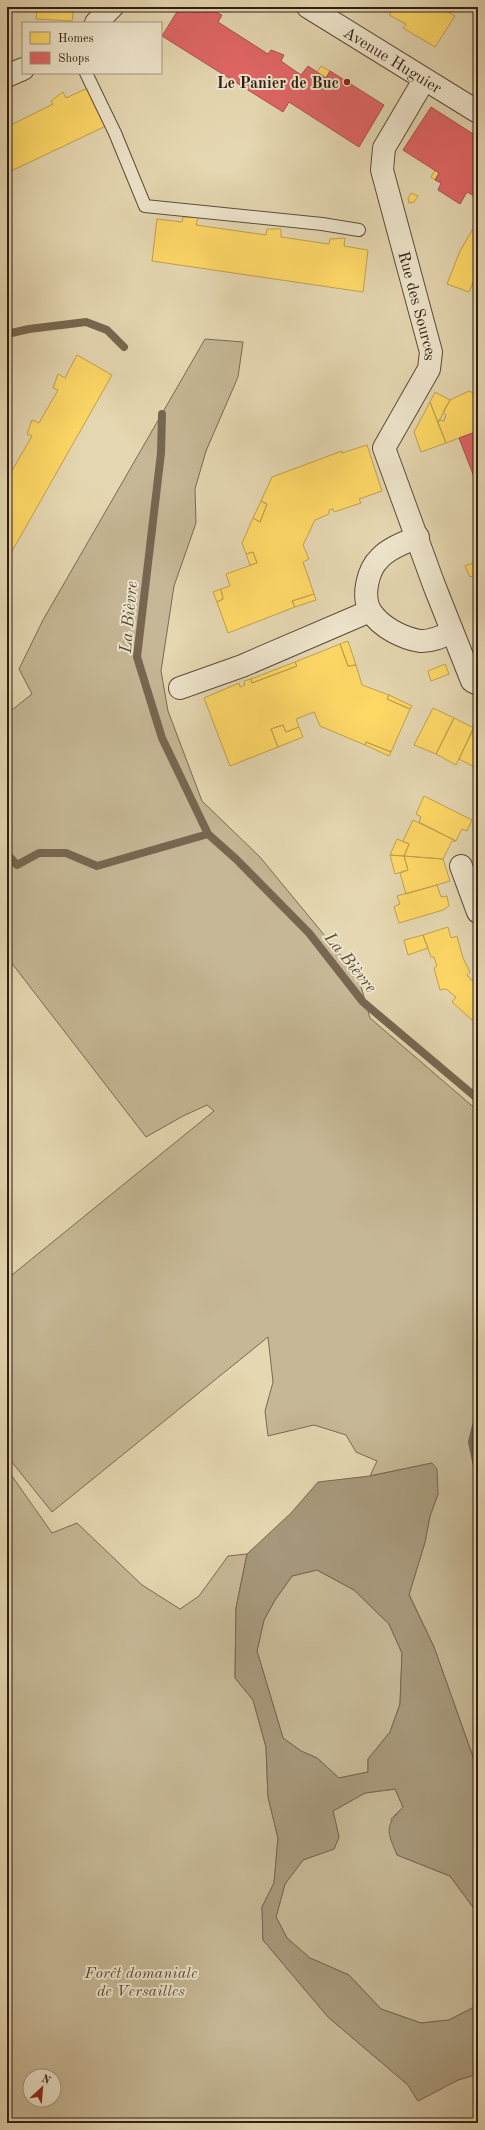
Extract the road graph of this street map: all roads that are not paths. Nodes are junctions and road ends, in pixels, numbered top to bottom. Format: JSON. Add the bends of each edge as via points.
{"nodes":[{"id":1,"x":112,"y":7,"type":"edge"},
{"id":2,"x":308,"y":7,"type":"edge"},
{"id":3,"x":97,"y":22,"type":"edge"},
{"id":4,"x":22,"y":69,"type":"edge"},
{"id":5,"x":86,"y":74,"type":"edge"},
{"id":6,"x":7,"y":76,"type":"edge"},
{"id":7,"x":424,"y":80,"type":"junction"},
{"id":8,"x":478,"y":112,"type":"edge"},
{"id":9,"x":359,"y":230,"type":"dead end"},
{"id":10,"x":418,"y":537,"type":"junction"},
{"id":11,"x":370,"y":611,"type":"junction"},
{"id":12,"x":452,"y":632,"type":"junction"},
{"id":13,"x":478,"y":684,"type":"edge"},
{"id":14,"x":180,"y":688,"type":"dead end"},
{"id":15,"x":460,"y":866,"type":"dead end"},
{"id":16,"x":478,"y":912,"type":"edge"}],
"edges":[{"from":1,"to":3,"type":"street"},
{"from":2,"to":7,"type":"street","name":"Avenue Huguier"},
{"from":4,"to":6,"type":"street"},
{"from":5,"to":9,"type":"lane","via":[[115,133],[145,206]]},
{"from":7,"to":8,"type":"street","name":"Avenue Huguier"},
{"from":7,"to":10,"type":"street","name":"Rue des Sources","via":[[384,148],[382,170],[431,352],[429,369],[384,448]]},
{"from":10,"to":11,"type":"street","via":[[380,557],[370,570],[366,589]]},
{"from":10,"to":12,"type":"street","name":"Rue des Sources"},
{"from":11,"to":12,"type":"street","via":[[383,625],[403,636],[421,641]]},
{"from":11,"to":14,"type":"street","via":[[242,666]]},
{"from":12,"to":13,"type":"street","name":"Rue des Sources","via":[[472,681]]},
{"from":15,"to":16,"type":"street"}]}
